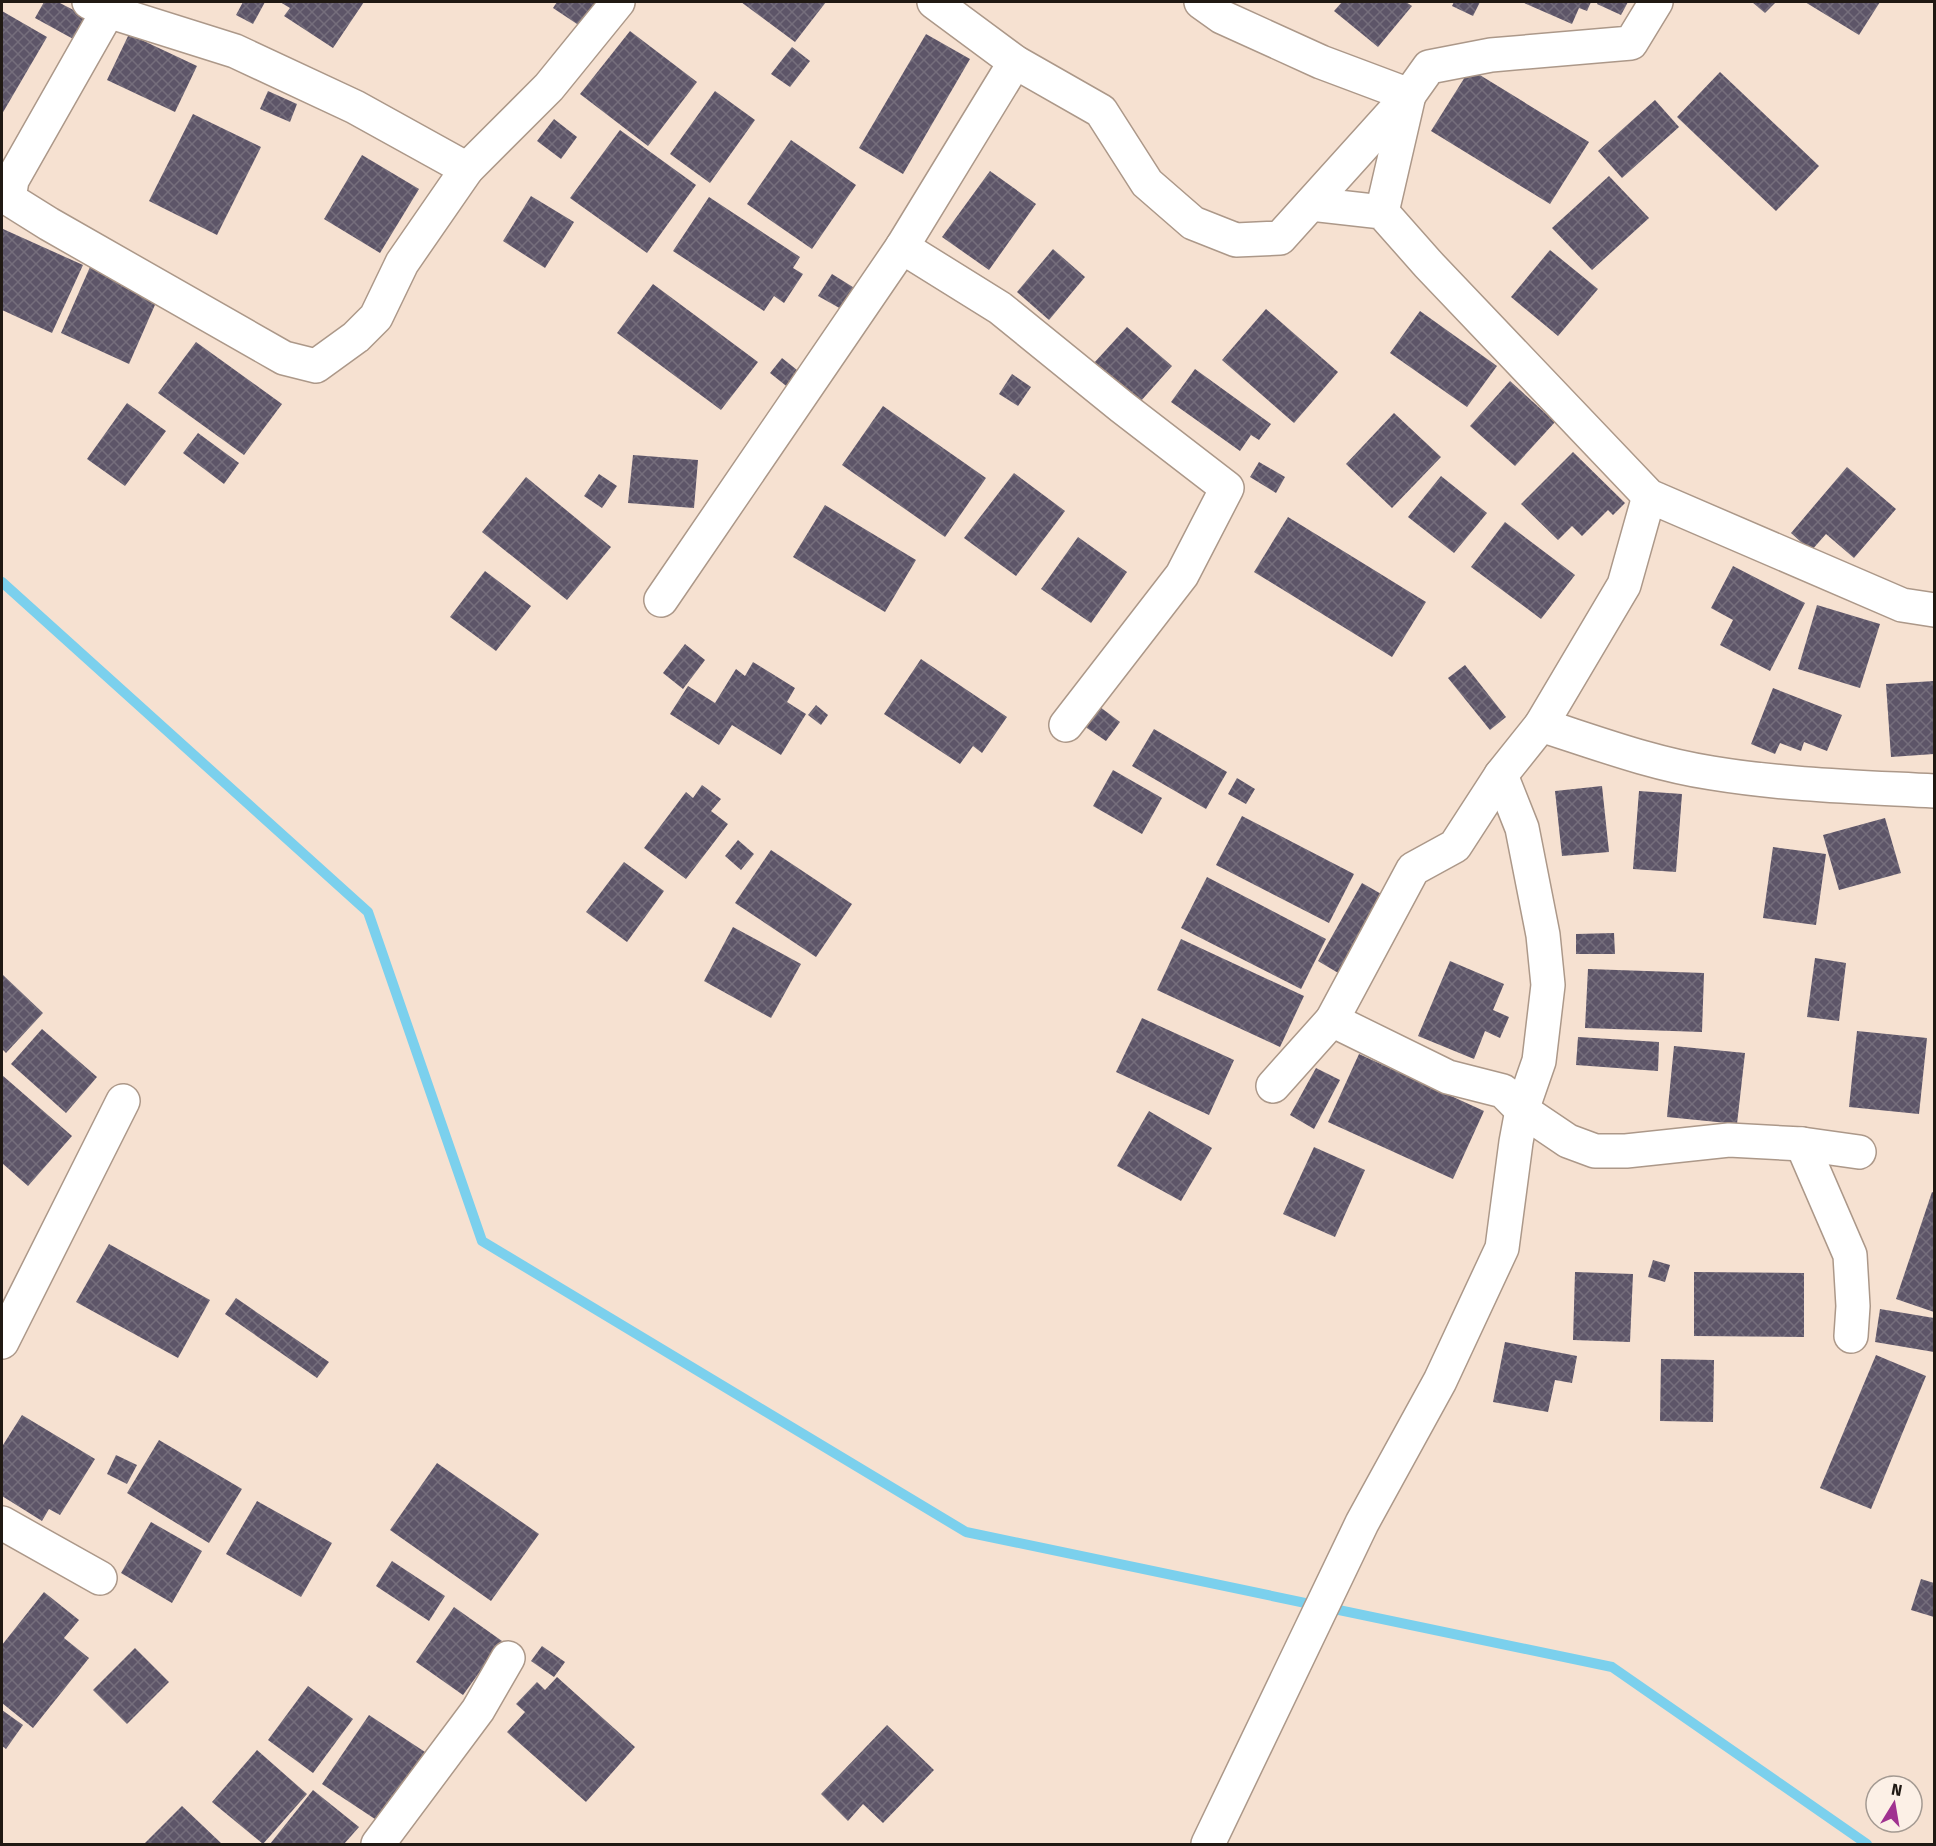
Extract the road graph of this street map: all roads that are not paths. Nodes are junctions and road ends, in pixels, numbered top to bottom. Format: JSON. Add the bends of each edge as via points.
{"nodes":[{"id":1,"x":618,"y":2,"type":"edge"},
{"id":2,"x":934,"y":2,"type":"edge"},
{"id":3,"x":1201,"y":2,"type":"edge"},
{"id":4,"x":1656,"y":2,"type":"edge"},
{"id":5,"x":99,"y":6,"type":"edge"},
{"id":6,"x":1015,"y":62,"type":"junction"},
{"id":7,"x":1409,"y":95,"type":"junction"},
{"id":8,"x":466,"y":169,"type":"junction"},
{"id":9,"x":1311,"y":204,"type":"junction"},
{"id":10,"x":1382,"y":212,"type":"junction"},
{"id":11,"x":902,"y":247,"type":"junction"},
{"id":12,"x":1649,"y":496,"type":"junction"},
{"id":13,"x":662,"y":600,"type":"dead end"},
{"id":14,"x":1935,"y":610,"type":"edge"},
{"id":15,"x":1541,"y":724,"type":"junction"},
{"id":16,"x":1066,"y":725,"type":"dead end"},
{"id":17,"x":1502,"y":775,"type":"junction"},
{"id":18,"x":1935,"y":791,"type":"edge"},
{"id":19,"x":1332,"y":1020,"type":"junction"},
{"id":20,"x":1273,"y":1086,"type":"dead end"},
{"id":21,"x":123,"y":1101,"type":"dead end"},
{"id":22,"x":1522,"y":1110,"type":"junction"},
{"id":23,"x":1802,"y":1144,"type":"junction"},
{"id":24,"x":1858,"y":1152,"type":"dead end"},
{"id":25,"x":1851,"y":1336,"type":"dead end"},
{"id":26,"x":2,"y":1342,"type":"edge"},
{"id":27,"x":2,"y":1523,"type":"edge"},
{"id":28,"x":100,"y":1578,"type":"dead end"},
{"id":29,"x":508,"y":1658,"type":"dead end"},
{"id":30,"x":378,"y":1845,"type":"edge"},
{"id":31,"x":1208,"y":1845,"type":"edge"}],
"edges":[{"from":1,"to":8,"type":"street","via":[[549,87]]},
{"from":2,"to":6,"type":"street"},
{"from":3,"to":7,"type":"street","via":[[1222,17],[1321,62]]},
{"from":4,"to":7,"type":"street","via":[[1631,43],[1491,55],[1429,67]]},
{"from":5,"to":8,"type":"street","via":[[235,51],[355,106]]},
{"from":5,"to":8,"type":"street","via":[[12,180],[9,199],[284,358],[316,366],[370,324],[402,263]]},
{"from":6,"to":9,"type":"street","via":[[1101,111],[1147,183],[1193,223],[1236,240],[1280,238]]},
{"from":6,"to":11,"type":"street"},
{"from":7,"to":9,"type":"street"},
{"from":7,"to":10,"type":"street"},
{"from":9,"to":10,"type":"street"},
{"from":10,"to":12,"type":"street"},
{"from":11,"to":13,"type":"street"},
{"from":11,"to":16,"type":"street","via":[[1000,308],[1227,488],[1182,575]]},
{"from":12,"to":14,"type":"street","via":[[1902,605]]},
{"from":12,"to":15,"type":"street","via":[[1624,585]]},
{"from":15,"to":17,"type":"street"},
{"from":15,"to":18,"type":"street","via":[[1636,757],[1712,773]]},
{"from":17,"to":19,"type":"street","via":[[1455,846],[1413,869]]},
{"from":17,"to":22,"type":"street","via":[[1522,828],[1543,935],[1548,986],[1539,1061]]},
{"from":19,"to":20,"type":"street"},
{"from":19,"to":22,"type":"street","via":[[1448,1077],[1503,1091]]},
{"from":21,"to":26,"type":"street"},
{"from":22,"to":23,"type":"street","via":[[1568,1141],[1595,1151],[1729,1140]]},
{"from":22,"to":31,"type":"street","via":[[1502,1248],[1440,1382],[1362,1522]]},
{"from":23,"to":24,"type":"street"},
{"from":23,"to":25,"type":"street","via":[[1850,1255]]},
{"from":27,"to":28,"type":"street"},
{"from":29,"to":30,"type":"street","via":[[478,1710]]}]}
